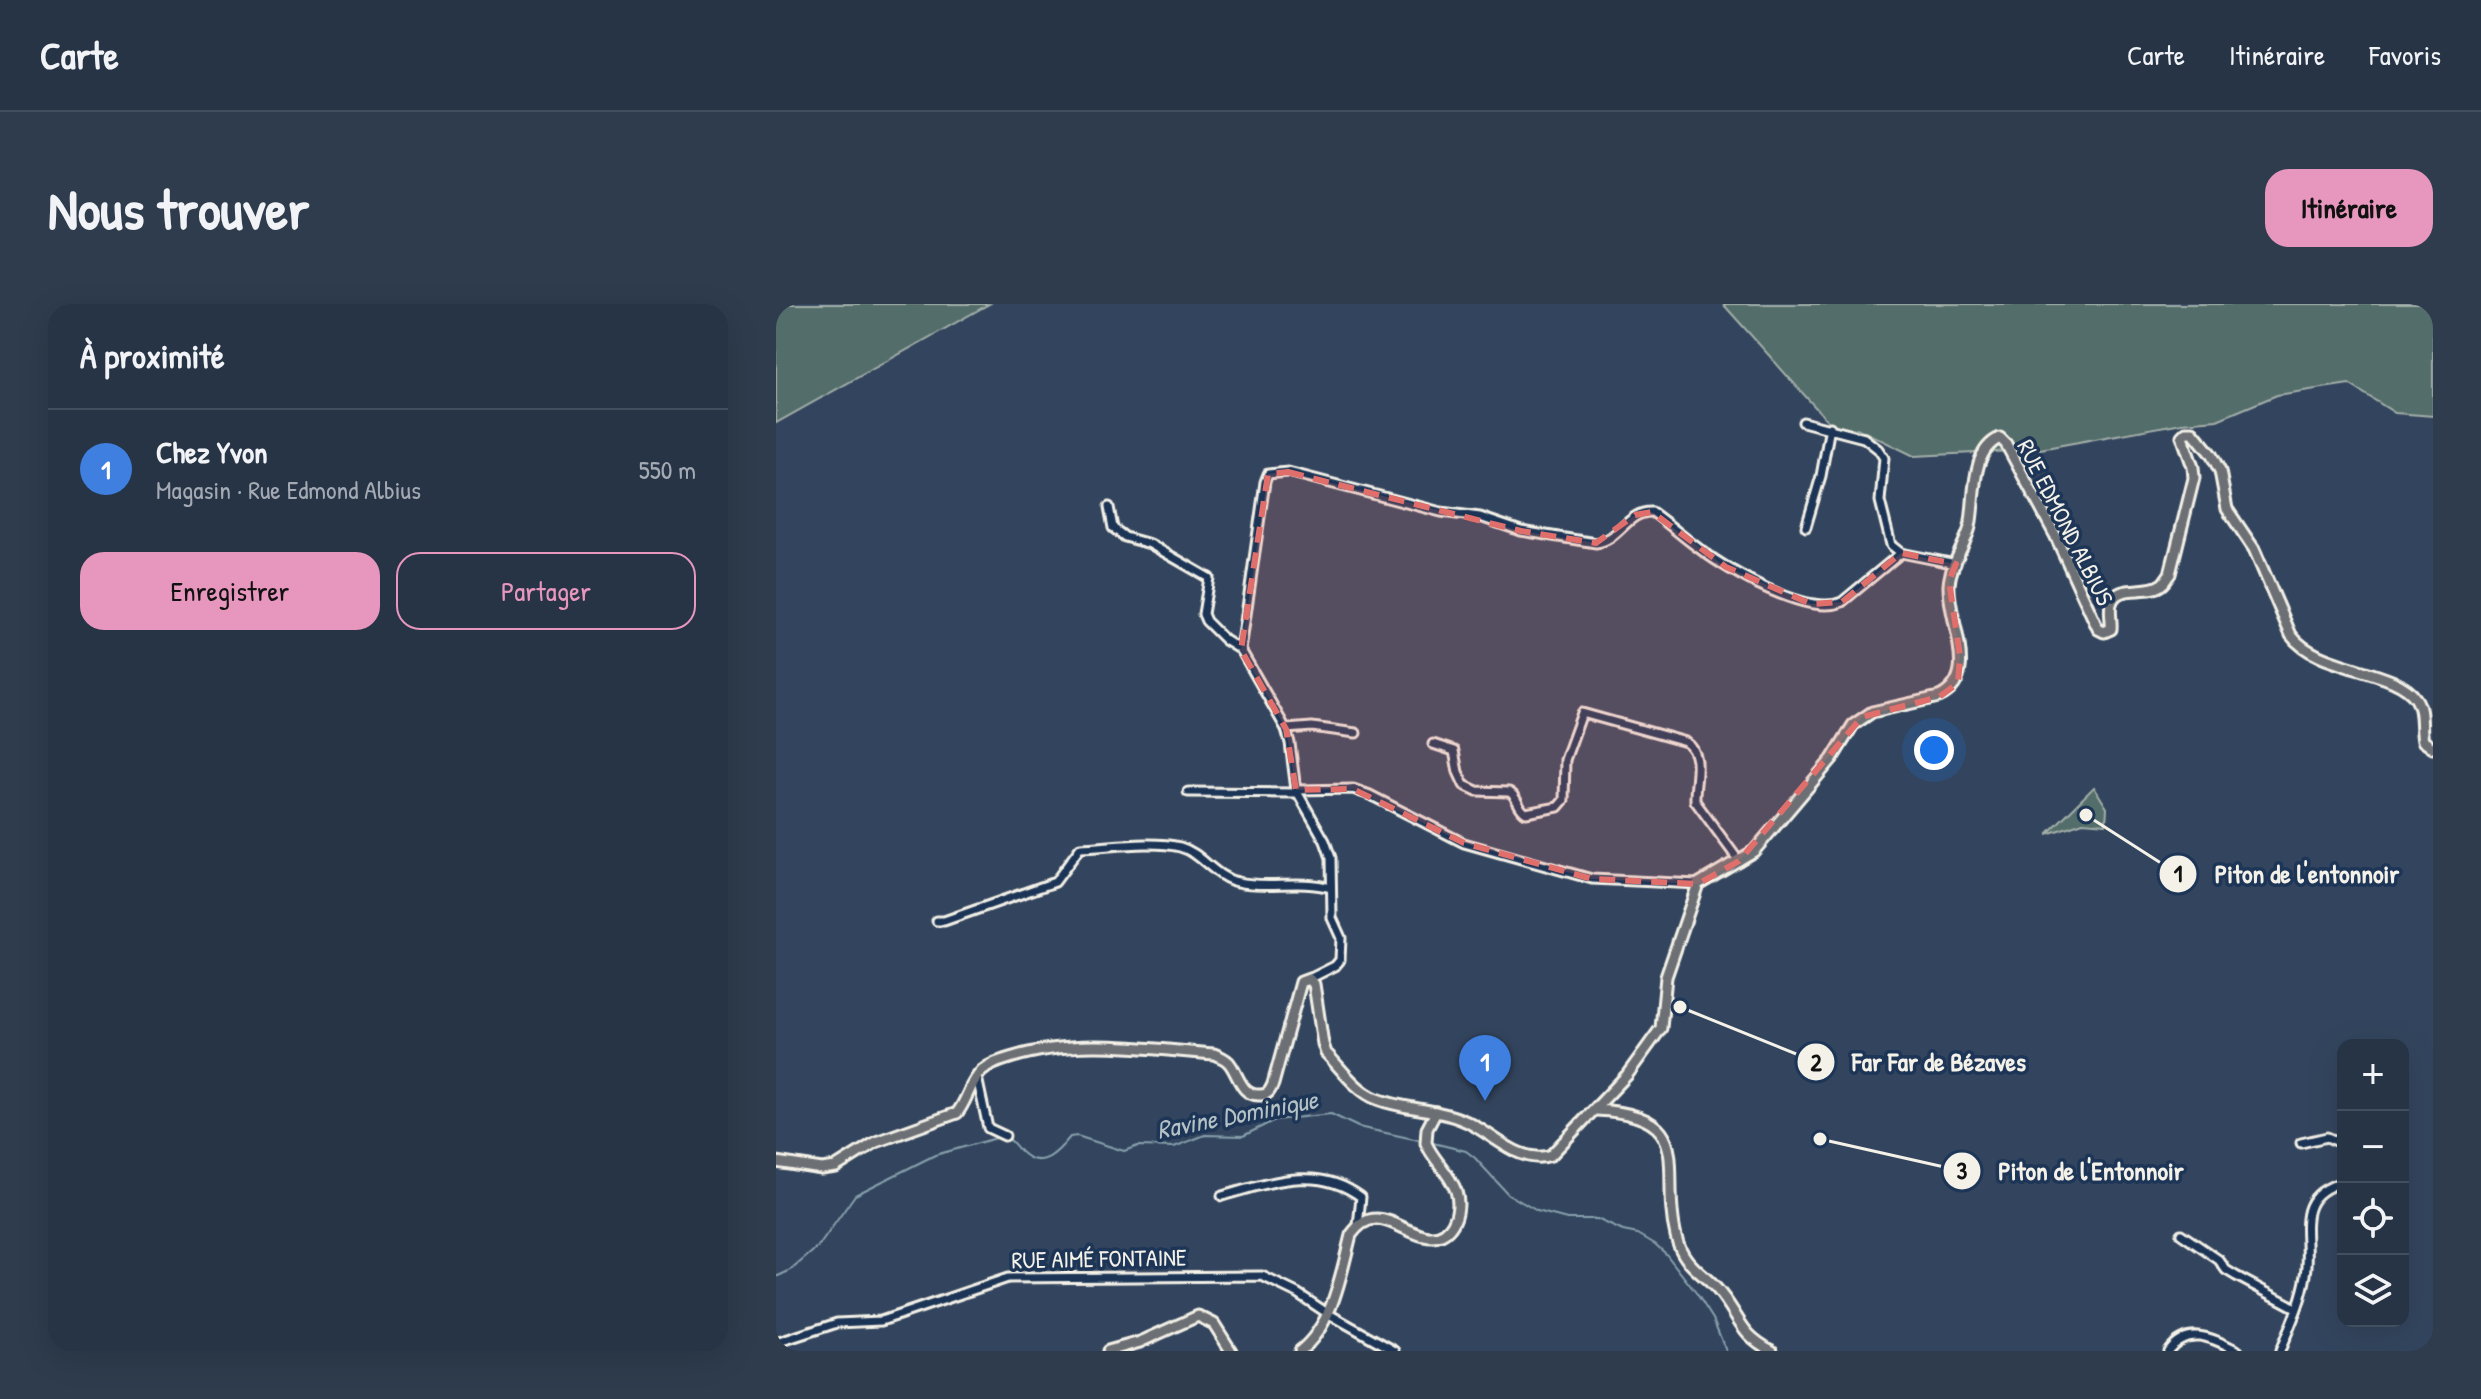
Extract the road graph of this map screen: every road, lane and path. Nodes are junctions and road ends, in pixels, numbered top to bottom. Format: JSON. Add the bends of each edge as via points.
{"nodes":[{"id":1,"x":1803,"y":422,"type":"dead end"},
{"id":2,"x":1830,"y":427,"type":"junction"},
{"id":3,"x":1109,"y":507,"type":"dead end"},
{"id":4,"x":1806,"y":527,"type":"dead end"},
{"id":5,"x":1901,"y":553,"type":"junction"},
{"id":6,"x":1956,"y":564,"type":"junction"},
{"id":7,"x":1241,"y":650,"type":"junction"},
{"id":8,"x":1286,"y":729,"type":"junction"},
{"id":9,"x":1356,"y":733,"type":"dead end"},
{"id":10,"x":1433,"y":744,"type":"dead end"},
{"id":11,"x":2433,"y":748,"type":"edge"},
{"id":12,"x":1188,"y":792,"type":"dead end"},
{"id":13,"x":1297,"y":792,"type":"junction"},
{"id":14,"x":1739,"y":861,"type":"junction"},
{"id":15,"x":1698,"y":884,"type":"junction"},
{"id":16,"x":1331,"y":888,"type":"junction"},
{"id":17,"x":937,"y":921,"type":"dead end"},
{"id":18,"x":1309,"y":979,"type":"junction"},
{"id":19,"x":977,"y":1077,"type":"junction"},
{"id":20,"x":1596,"y":1110,"type":"junction"},
{"id":21,"x":1434,"y":1116,"type":"junction"},
{"id":22,"x":1005,"y":1136,"type":"dead end"},
{"id":23,"x":2337,"y":1141,"type":"edge"},
{"id":24,"x":2301,"y":1143,"type":"dead end"},
{"id":25,"x":776,"y":1162,"type":"edge"},
{"id":26,"x":2340,"y":1183,"type":"edge"},
{"id":27,"x":1222,"y":1196,"type":"dead end"},
{"id":28,"x":1358,"y":1226,"type":"junction"},
{"id":29,"x":2181,"y":1234,"type":"dead end"},
{"id":30,"x":2296,"y":1308,"type":"junction"},
{"id":31,"x":1327,"y":1313,"type":"junction"},
{"id":32,"x":776,"y":1343,"type":"edge"},
{"id":33,"x":1108,"y":1351,"type":"edge"},
{"id":34,"x":1231,"y":1351,"type":"edge"},
{"id":35,"x":1300,"y":1351,"type":"edge"},
{"id":36,"x":1395,"y":1351,"type":"edge"},
{"id":37,"x":1772,"y":1351,"type":"edge"},
{"id":38,"x":2168,"y":1351,"type":"edge"},
{"id":39,"x":2238,"y":1351,"type":"edge"},
{"id":40,"x":2280,"y":1351,"type":"edge"}],
"edges":[{"from":1,"to":2,"type":"street"},
{"from":2,"to":4,"type":"street"},
{"from":2,"to":5,"type":"street","via":[[1864,438],[1884,458],[1880,501],[1891,545]]},
{"from":3,"to":7,"type":"street","via":[[1113,528],[1125,537],[1205,573],[1206,621]]},
{"from":5,"to":6,"type":"street"},
{"from":5,"to":7,"type":"street","via":[[1842,602],[1811,604],[1726,567],[1652,512],[1635,515],[1605,542],[1596,543],[1521,531],[1480,517],[1274,472],[1265,482]]},
{"from":6,"to":11,"type":"main road","name":"RUE EDMOND ALBIUS","via":[[1969,530],[1983,454],[2000,438],[2045,514],[2098,629],[2111,629],[2116,595],[2154,588],[2170,574],[2194,478],[2182,436],[2193,432],[2220,471],[2227,509],[2254,549],[2291,635],[2316,655],[2411,693],[2419,705],[2423,741]]},
{"from":6,"to":14,"type":"main road","name":"RUE EDMOND ALBIUS","via":[[1949,598],[1960,656],[1958,683],[1939,697],[1862,717],[1754,851]]},
{"from":7,"to":8,"type":"street"},
{"from":8,"to":9,"type":"street"},
{"from":8,"to":13,"type":"street"},
{"from":10,"to":14,"type":"street","via":[[1454,751],[1464,785],[1514,794],[1526,813],[1558,807],[1564,800],[1565,760],[1582,713],[1686,742],[1698,758],[1695,801]]},
{"from":12,"to":13,"type":"street"},
{"from":13,"to":15,"type":"street","via":[[1353,789],[1464,843],[1592,879]]},
{"from":13,"to":16,"type":"street","via":[[1325,841]]},
{"from":14,"to":15,"type":"main road","name":"RUE EDMOND ALBIUS"},
{"from":15,"to":20,"type":"main road","via":[[1672,952],[1661,1028]]},
{"from":16,"to":17,"type":"street","via":[[1238,882],[1180,847],[1123,844],[1080,848],[1055,882]]},
{"from":16,"to":18,"type":"street","via":[[1332,918],[1342,951],[1335,966]]},
{"from":18,"to":19,"type":"main road","via":[[1301,982],[1273,1084],[1264,1095],[1246,1090],[1229,1062],[1214,1054],[1090,1045],[1022,1054],[998,1061]]},
{"from":18,"to":21,"type":"main road","via":[[1323,1044],[1336,1063],[1375,1099]]},
{"from":19,"to":22,"type":"street","via":[[988,1128]]},
{"from":19,"to":25,"type":"main road","via":[[957,1113],[884,1138],[836,1167]]},
{"from":20,"to":21,"type":"main road","via":[[1551,1155],[1536,1159],[1471,1123]]},
{"from":20,"to":37,"type":"main road","via":[[1635,1115],[1665,1137],[1672,1162],[1672,1217],[1684,1257],[1724,1298],[1743,1331]]},
{"from":21,"to":28,"type":"main road","via":[[1425,1137],[1428,1148],[1450,1176],[1457,1195],[1459,1214],[1449,1230],[1425,1237],[1382,1219]]},
{"from":23,"to":24,"type":"street","via":[[2327,1137]]},
{"from":26,"to":30,"type":"street","via":[[2307,1209],[2307,1270]]},
{"from":27,"to":28,"type":"street","via":[[1277,1181],[1329,1179],[1361,1197]]},
{"from":28,"to":31,"type":"main road"},
{"from":29,"to":30,"type":"street","via":[[2236,1276]]},
{"from":30,"to":40,"type":"street"},
{"from":31,"to":32,"type":"street","name":"RUE AIMÉ FONTAINE","via":[[1262,1276],[1023,1276],[881,1321],[837,1323]]},
{"from":31,"to":35,"type":"main road","via":[[1313,1341]]},
{"from":31,"to":36,"type":"street","name":"RUE AIMÉ FONTAINE"},
{"from":33,"to":34,"type":"main road","via":[[1198,1316],[1214,1324]]},
{"from":38,"to":39,"type":"street","via":[[2177,1341],[2203,1335]]}]}
